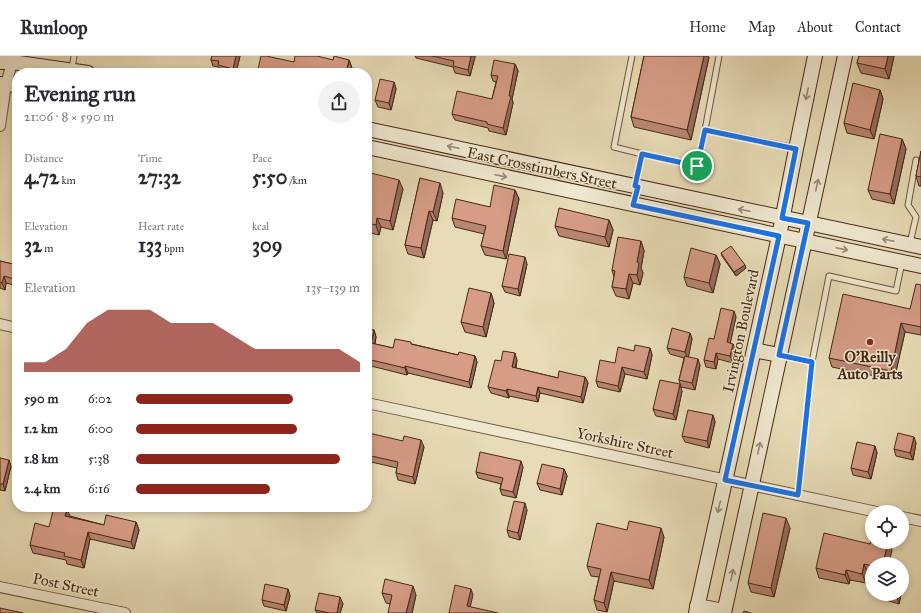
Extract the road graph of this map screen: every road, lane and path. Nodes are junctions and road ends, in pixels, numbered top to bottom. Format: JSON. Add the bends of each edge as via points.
{"nodes":[{"id":1,"x":74,"y":56,"type":"edge"},
{"id":2,"x":632,"y":56,"type":"edge"},
{"id":3,"x":719,"y":56,"type":"edge"},
{"id":4,"x":815,"y":56,"type":"edge"},
{"id":5,"x":845,"y":56,"type":"edge"},
{"id":6,"x":9,"y":60,"type":"edge"},
{"id":7,"x":55,"y":68,"type":"edge"},
{"id":8,"x":72,"y":68,"type":"edge"},
{"id":9,"x":8,"y":84,"type":"edge"},
{"id":10,"x":0,"y":126,"type":"edge"},
{"id":11,"x":372,"y":130,"type":"edge"},
{"id":12,"x":705,"y":130,"type":"junction"},
{"id":13,"x":397,"y":135,"type":"junction"},
{"id":14,"x":372,"y":148,"type":"edge"},
{"id":15,"x":796,"y":149,"type":"junction"},
{"id":16,"x":392,"y":152,"type":"junction"},
{"id":17,"x":642,"y":154,"type":"junction"},
{"id":18,"x":916,"y":160,"type":"dead end"},
{"id":19,"x":636,"y":187,"type":"junction"},
{"id":20,"x":633,"y":205,"type":"junction"},
{"id":21,"x":782,"y":218,"type":"junction"},
{"id":22,"x":808,"y":223,"type":"junction"},
{"id":23,"x":779,"y":236,"type":"junction"},
{"id":24,"x":804,"y":241,"type":"junction"},
{"id":25,"x":915,"y":246,"type":"edge"},
{"id":26,"x":902,"y":262,"type":"junction"},
{"id":27,"x":921,"y":266,"type":"edge"},
{"id":28,"x":0,"y":324,"type":"edge"},
{"id":29,"x":12,"y":327,"type":"edge"},
{"id":30,"x":754,"y":350,"type":"junction"},
{"id":31,"x":779,"y":355,"type":"junction"},
{"id":32,"x":812,"y":362,"type":"junction"},
{"id":33,"x":372,"y":404,"type":"edge"},
{"id":34,"x":725,"y":480,"type":"junction"},
{"id":35,"x":751,"y":485,"type":"junction"},
{"id":36,"x":798,"y":495,"type":"junction"},
{"id":37,"x":865,"y":509,"type":"edge"},
{"id":38,"x":909,"y":519,"type":"edge"},
{"id":39,"x":921,"y":522,"type":"edge"},
{"id":40,"x":0,"y":587,"type":"edge"},
{"id":41,"x":697,"y":609,"type":"edge"},
{"id":42,"x":724,"y":612,"type":"edge"},
{"id":43,"x":125,"y":613,"type":"edge"}],
"edges":[{"from":1,"to":8,"type":"lane"},
{"from":2,"to":17,"type":"lane","via":[[614,147]]},
{"from":3,"to":12,"type":"lane"},
{"from":4,"to":15,"type":"main road","name":"Irvington Boulevard","one_way":true},
{"from":22,"to":5,"type":"main road","one_way":true},
{"from":6,"to":7,"type":"main road"},
{"from":6,"to":9,"type":"street"},
{"from":9,"to":10,"type":"street"},
{"from":11,"to":13,"type":"main road","name":"East Crosstimbers Street"},
{"from":12,"to":15,"type":"lane"},
{"from":12,"to":17,"type":"lane","via":[[697,166]]},
{"from":13,"to":16,"type":"main road"},
{"from":19,"to":13,"type":"main road","name":"East Crosstimbers Street","one_way":true},
{"from":14,"to":16,"type":"main road","name":"East Crosstimbers Street"},
{"from":15,"to":21,"type":"main road","name":"Irvington Boulevard"},
{"from":16,"to":20,"type":"main road","name":"East Crosstimbers Street","one_way":true},
{"from":17,"to":19,"type":"lane"},
{"from":18,"to":25,"type":"lane","via":[[908,205],[916,216]]},
{"from":19,"to":20,"type":"main road"},
{"from":21,"to":19,"type":"main road","name":"East Crosstimbers Street","one_way":true},
{"from":20,"to":23,"type":"main road","name":"East Crosstimbers Street"},
{"from":21,"to":22,"type":"main road","name":"East Crosstimbers Street"},
{"from":21,"to":23,"type":"main road","name":"Irvington Boulevard"},
{"from":22,"to":24,"type":"main road"},
{"from":25,"to":22,"type":"main road","name":"East Crosstimbers Street","one_way":true},
{"from":23,"to":24,"type":"main road","name":"East Crosstimbers Street"},
{"from":23,"to":30,"type":"main road","name":"Irvington Boulevard"},
{"from":24,"to":26,"type":"main road","name":"East Crosstimbers Street","one_way":true},
{"from":24,"to":31,"type":"main road"},
{"from":26,"to":27,"type":"main road","name":"East Crosstimbers Street"},
{"from":26,"to":32,"type":"lane","via":[[896,291],[829,276]]},
{"from":28,"to":29,"type":"street"},
{"from":30,"to":31,"type":"main road"},
{"from":30,"to":34,"type":"main road","name":"Irvington Boulevard"},
{"from":31,"to":32,"type":"lane"},
{"from":35,"to":31,"type":"main road","one_way":true},
{"from":32,"to":36,"type":"lane"},
{"from":33,"to":34,"type":"street","name":"Yorkshire Street"},
{"from":34,"to":35,"type":"street","name":"Yorkshire Street"},
{"from":34,"to":41,"type":"main road","name":"Irvington Boulevard","one_way":true},
{"from":35,"to":36,"type":"street","name":"Yorkshire Street"},
{"from":42,"to":35,"type":"main road","one_way":true},
{"from":36,"to":37,"type":"street","name":"Yorkshire Street"},
{"from":38,"to":39,"type":"street"},
{"from":40,"to":43,"type":"street","name":"Post Street"},
{"from":41,"to":42,"type":"main road"}]}
